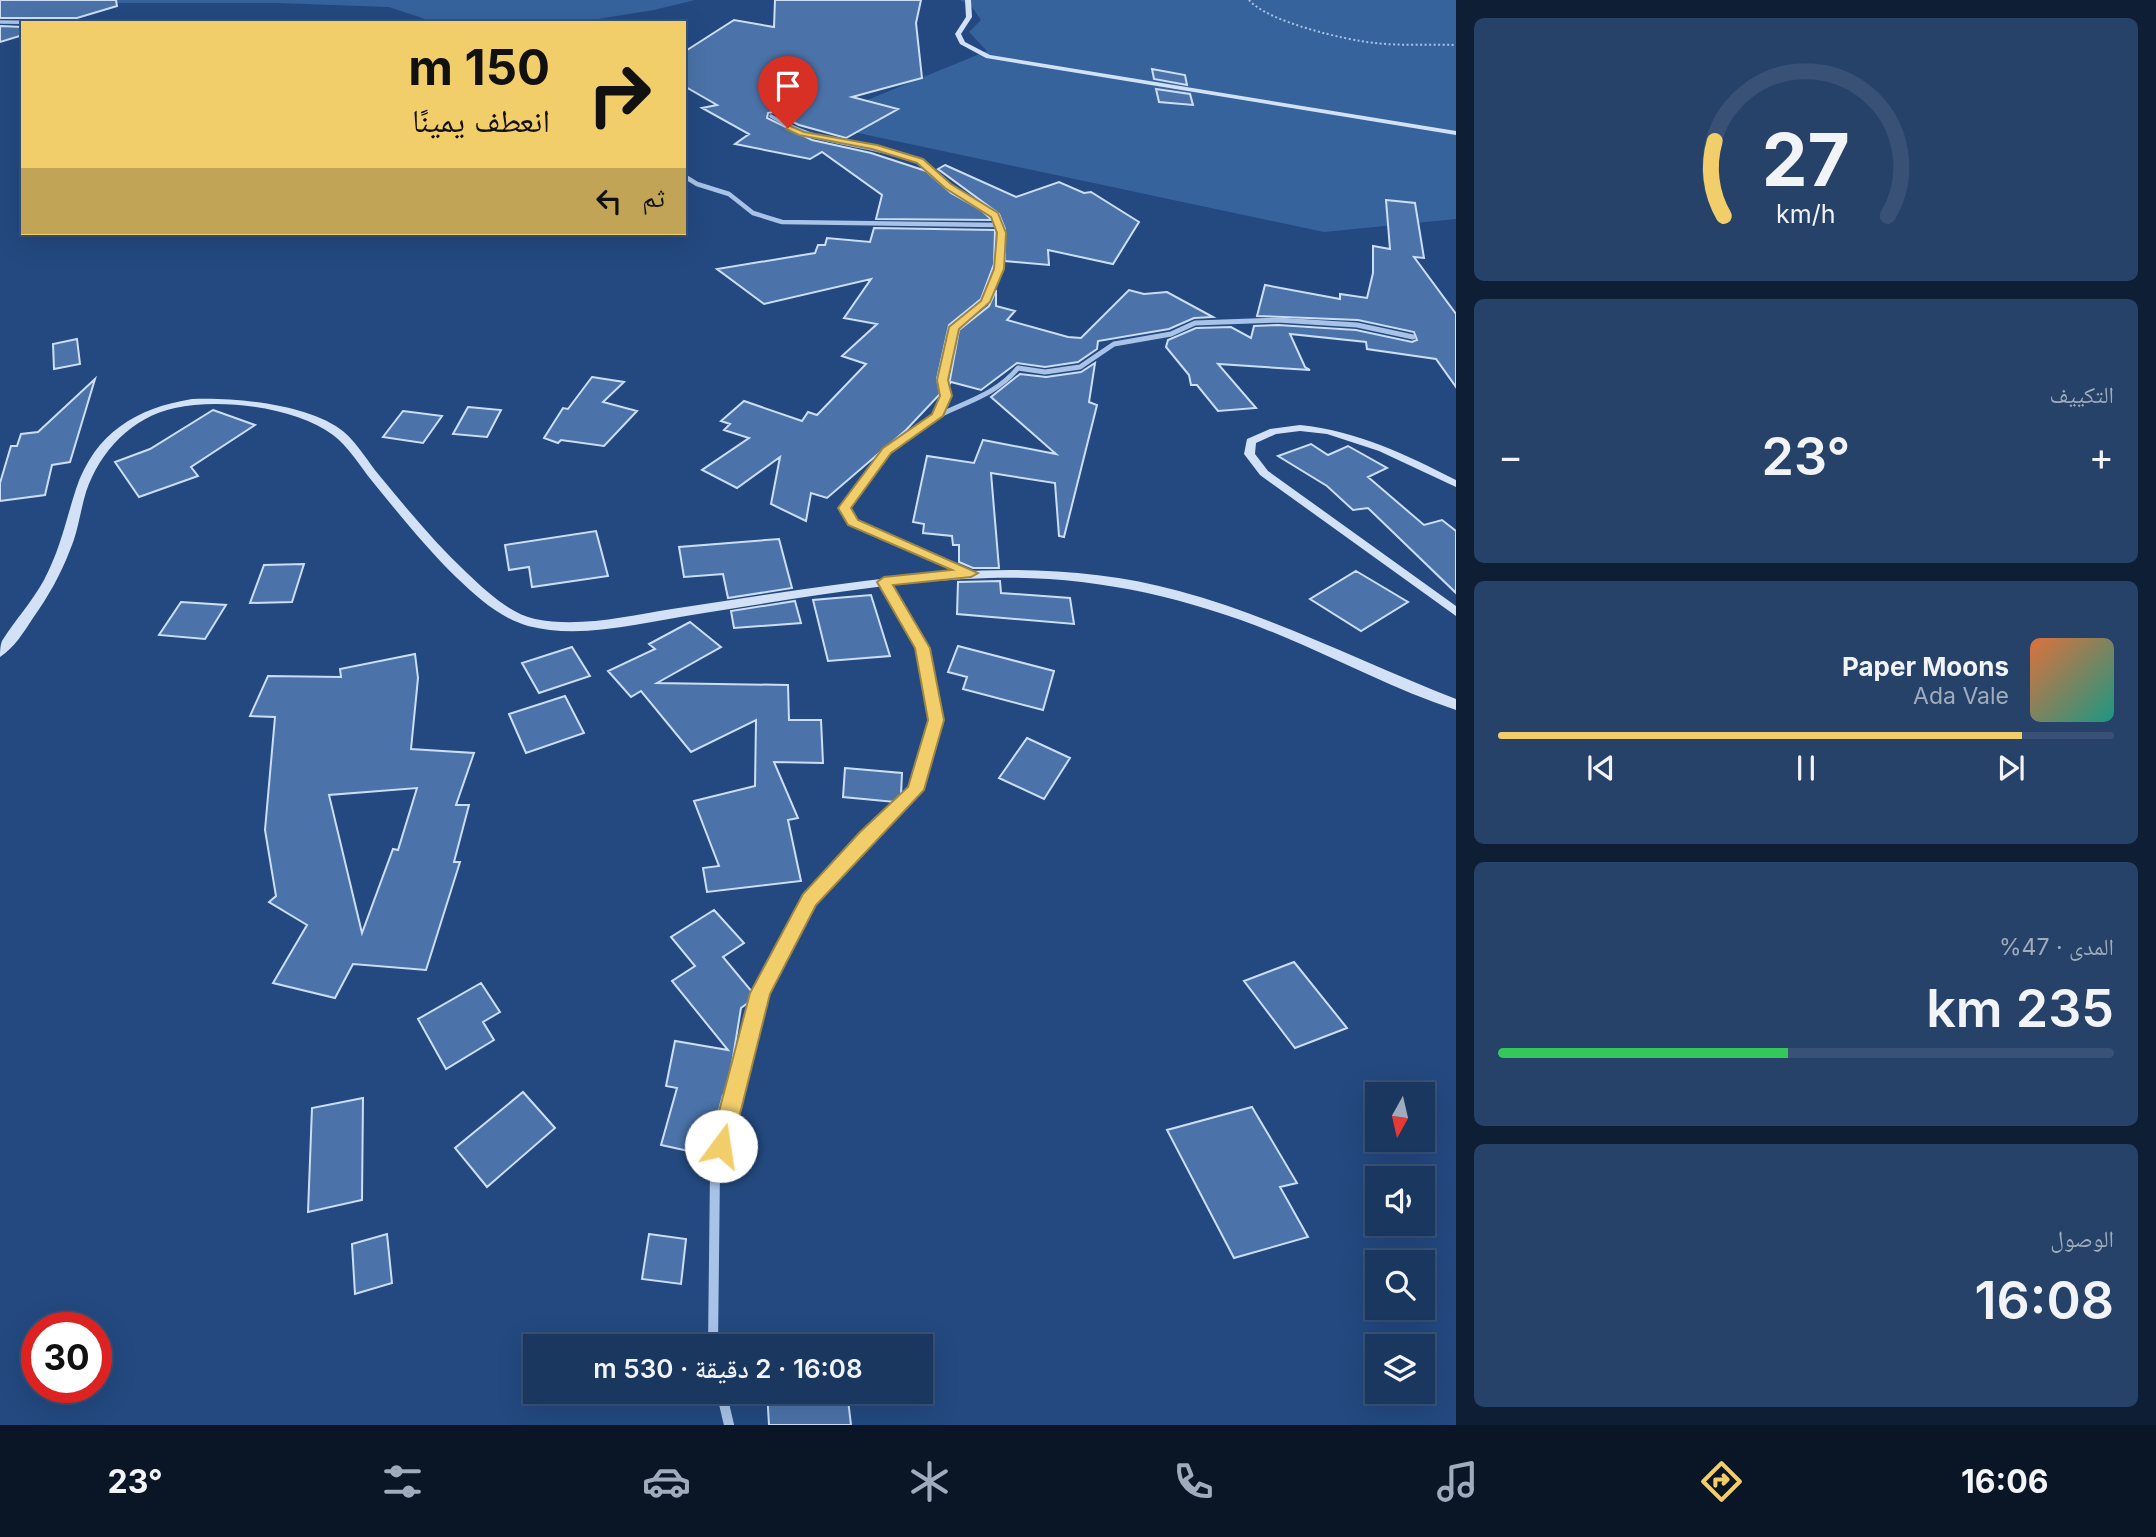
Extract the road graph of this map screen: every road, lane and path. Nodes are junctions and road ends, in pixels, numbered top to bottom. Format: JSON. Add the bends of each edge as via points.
{"nodes":[{"id":1,"x":968,"y":0,"type":"edge"},
{"id":2,"x":1249,"y":0,"type":"edge"},
{"id":3,"x":0,"y":22,"type":"edge"},
{"id":4,"x":21,"y":22,"type":"edge"},
{"id":5,"x":1456,"y":45,"type":"edge"},
{"id":6,"x":771,"y":116,"type":"dead end"},
{"id":7,"x":1456,"y":133,"type":"edge"},
{"id":8,"x":686,"y":177,"type":"edge"},
{"id":9,"x":997,"y":225,"type":"junction"},
{"id":10,"x":1413,"y":337,"type":"dead end"},
{"id":11,"x":937,"y":416,"type":"junction"},
{"id":12,"x":1456,"y":484,"type":"edge"},
{"id":13,"x":971,"y":573,"type":"junction"},
{"id":14,"x":884,"y":582,"type":"junction"},
{"id":15,"x":1456,"y":612,"type":"edge"},
{"id":16,"x":0,"y":652,"type":"edge"},
{"id":17,"x":1456,"y":705,"type":"edge"},
{"id":18,"x":713,"y":1334,"type":"edge"},
{"id":19,"x":725,"y":1404,"type":"edge"},
{"id":20,"x":729,"y":1425,"type":"edge"}],
"edges":[{"from":1,"to":7,"type":"main road","via":[[969,17],[958,34],[962,43],[988,57]]},
{"from":2,"to":5,"type":"path","via":[[1283,21],[1374,43]]},
{"from":3,"to":4,"type":"street"},
{"from":6,"to":9,"type":"street","via":[[802,134],[920,161],[948,186],[995,215]]},
{"from":8,"to":9,"type":"street","via":[[729,194],[753,213],[782,222]]},
{"from":9,"to":11,"type":"street","via":[[1001,233],[999,269],[985,302],[954,327],[942,380],[946,396]]},
{"from":10,"to":11,"type":"street","via":[[1357,325],[1278,320],[1195,323],[1171,334],[1114,344],[1080,367],[1045,372],[1018,368],[1004,385]]},
{"from":11,"to":13,"type":"street","via":[[887,451],[844,508],[853,523]]},
{"from":12,"to":15,"type":"main road","via":[[1384,449],[1325,431],[1283,429],[1265,432],[1251,441],[1249,454],[1264,473]]},
{"from":13,"to":14,"type":"main road"},
{"from":13,"to":17,"type":"main road","via":[[1038,572],[1173,594],[1222,608]]},
{"from":14,"to":16,"type":"main road","via":[[608,623],[563,626],[523,620],[480,594],[340,434],[315,419],[281,408],[194,401],[162,406],[132,419],[114,435],[85,482],[64,552],[45,589]]},
{"from":14,"to":18,"type":"street","via":[[922,648],[936,720],[916,790],[809,900],[760,993],[715,1171]]},
{"from":19,"to":20,"type":"street"}]}
